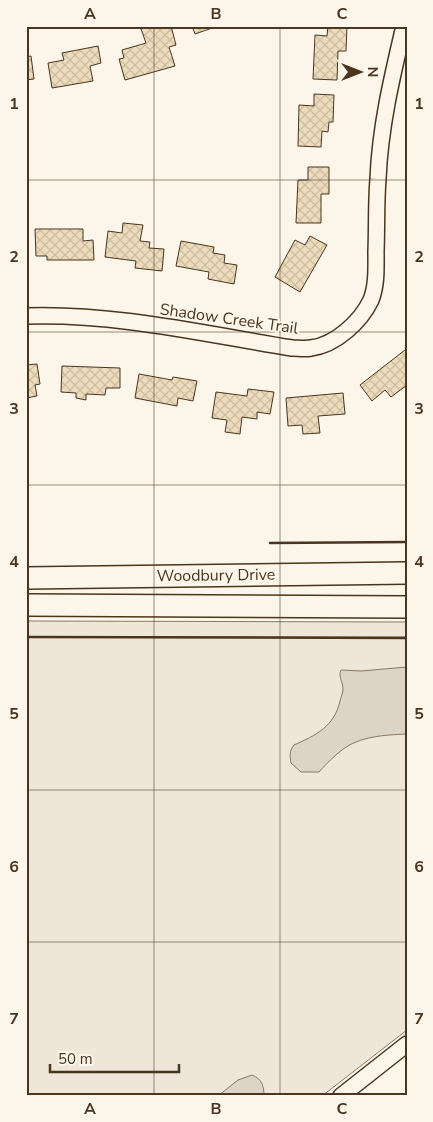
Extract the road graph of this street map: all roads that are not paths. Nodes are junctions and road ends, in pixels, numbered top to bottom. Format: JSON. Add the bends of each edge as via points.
{"nodes":[{"id":1,"x":404,"y":26,"type":"edge"},
{"id":2,"x":26,"y":316,"type":"edge"},
{"id":3,"x":407,"y":572,"type":"edge"},
{"id":4,"x":26,"y":578,"type":"edge"},
{"id":5,"x":26,"y":605,"type":"edge"},
{"id":6,"x":407,"y":607,"type":"edge"},
{"id":7,"x":407,"y":1044,"type":"edge"},
{"id":8,"x":341,"y":1096,"type":"edge"}],
"edges":[{"from":1,"to":2,"type":"street","name":"Shadow Creek Trail","via":[[386,102],[380,145],[376,276],[372,298],[363,314],[347,330],[329,343],[312,348],[292,348],[100,318]]},
{"from":3,"to":4,"type":"main road","name":"Woodbury Drive"},
{"from":5,"to":6,"type":"main road","name":"Woodbury Drive"},
{"from":7,"to":8,"type":"street"}]}
